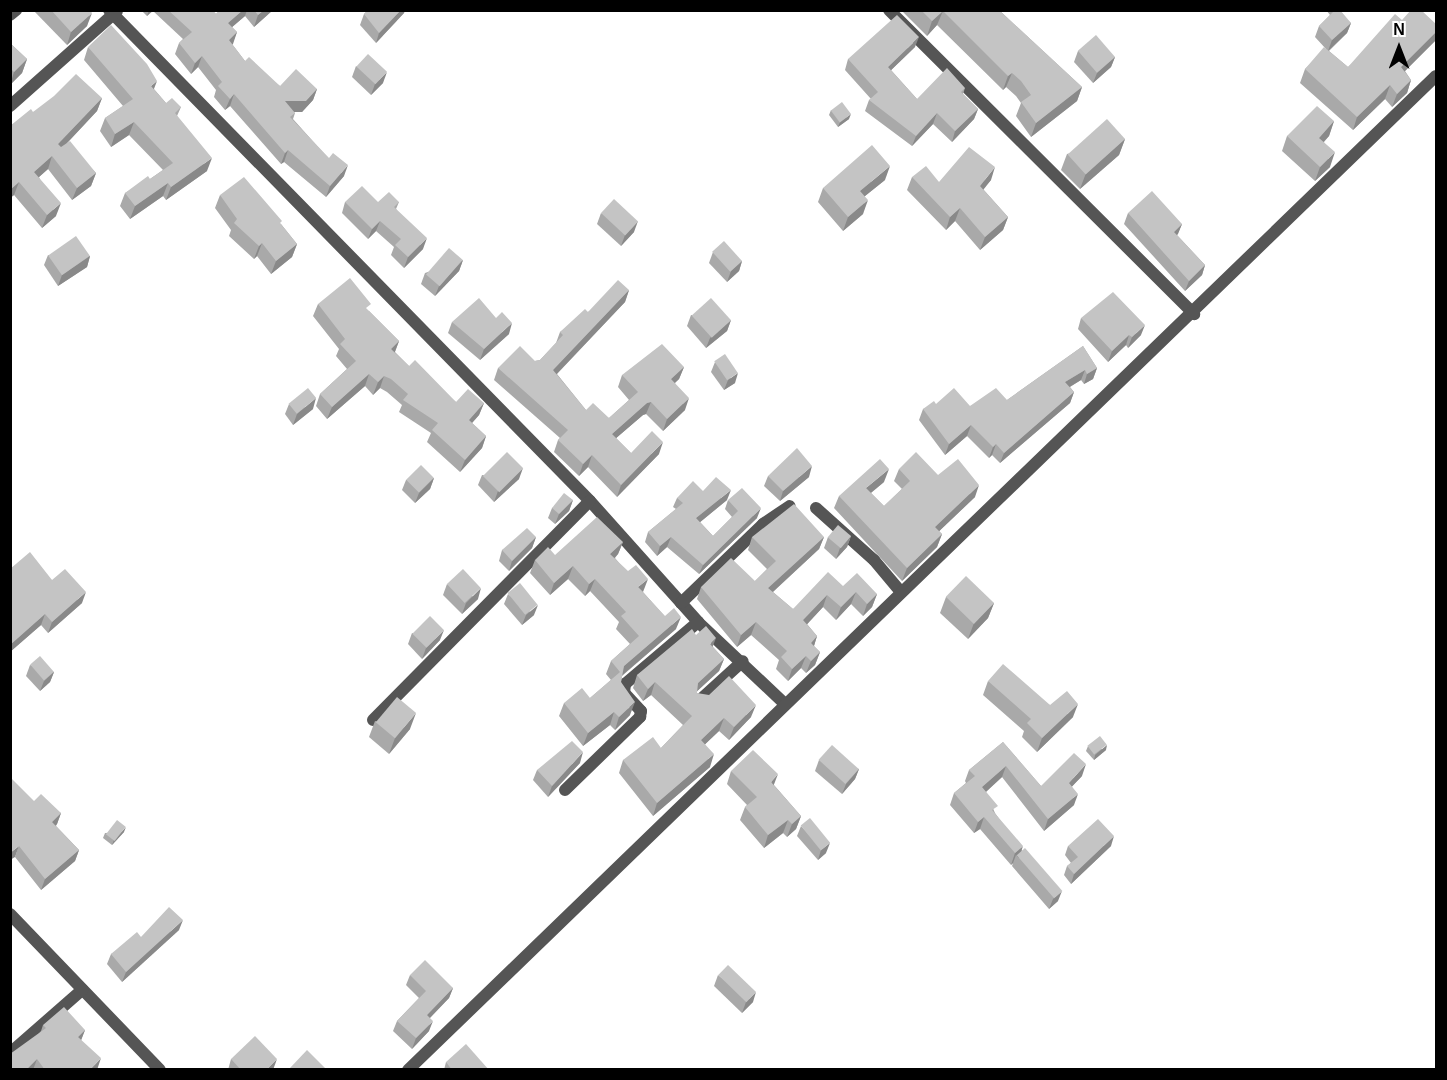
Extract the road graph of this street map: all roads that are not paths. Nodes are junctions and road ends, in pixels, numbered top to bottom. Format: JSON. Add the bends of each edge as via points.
{"nodes":[{"id":1,"x":16,"y":10,"type":"edge"},
{"id":2,"x":889,"y":10,"type":"edge"},
{"id":3,"x":113,"y":12,"type":"edge"},
{"id":4,"x":10,"y":15,"type":"edge"},
{"id":5,"x":1437,"y":76,"type":"edge"},
{"id":6,"x":10,"y":106,"type":"edge"},
{"id":7,"x":1194,"y":314,"type":"junction"},
{"id":8,"x":590,"y":501,"type":"junction"},
{"id":9,"x":790,"y":506,"type":"edge"},
{"id":10,"x":816,"y":508,"type":"dead end"},
{"id":11,"x":900,"y":591,"type":"junction"},
{"id":12,"x":681,"y":603,"type":"junction"},
{"id":13,"x":698,"y":622,"type":"junction"},
{"id":14,"x":743,"y":661,"type":"junction"},
{"id":15,"x":699,"y":701,"type":"edge"},
{"id":16,"x":785,"y":704,"type":"junction"},
{"id":17,"x":373,"y":720,"type":"edge"},
{"id":18,"x":566,"y":790,"type":"dead end"},
{"id":19,"x":10,"y":914,"type":"edge"},
{"id":20,"x":82,"y":990,"type":"junction"},
{"id":21,"x":10,"y":1053,"type":"edge"},
{"id":22,"x":160,"y":1070,"type":"edge"},
{"id":23,"x":408,"y":1070,"type":"edge"}],
"edges":[{"from":1,"to":4,"type":"street"},
{"from":2,"to":7,"type":"street"},
{"from":3,"to":6,"type":"street"},
{"from":3,"to":8,"type":"street"},
{"from":5,"to":7,"type":"street"},
{"from":7,"to":11,"type":"street"},
{"from":8,"to":12,"type":"street"},
{"from":8,"to":17,"type":"street"},
{"from":9,"to":12,"type":"street","via":[[764,524]]},
{"from":10,"to":11,"type":"street","via":[[874,560]]},
{"from":11,"to":16,"type":"street"},
{"from":12,"to":13,"type":"street"},
{"from":13,"to":14,"type":"street"},
{"from":13,"to":18,"type":"street","via":[[625,684],[624,693],[641,711],[640,717]]},
{"from":14,"to":15,"type":"street"},
{"from":14,"to":16,"type":"street"},
{"from":16,"to":23,"type":"street"},
{"from":19,"to":20,"type":"street"},
{"from":20,"to":21,"type":"street"},
{"from":20,"to":22,"type":"street"}]}
